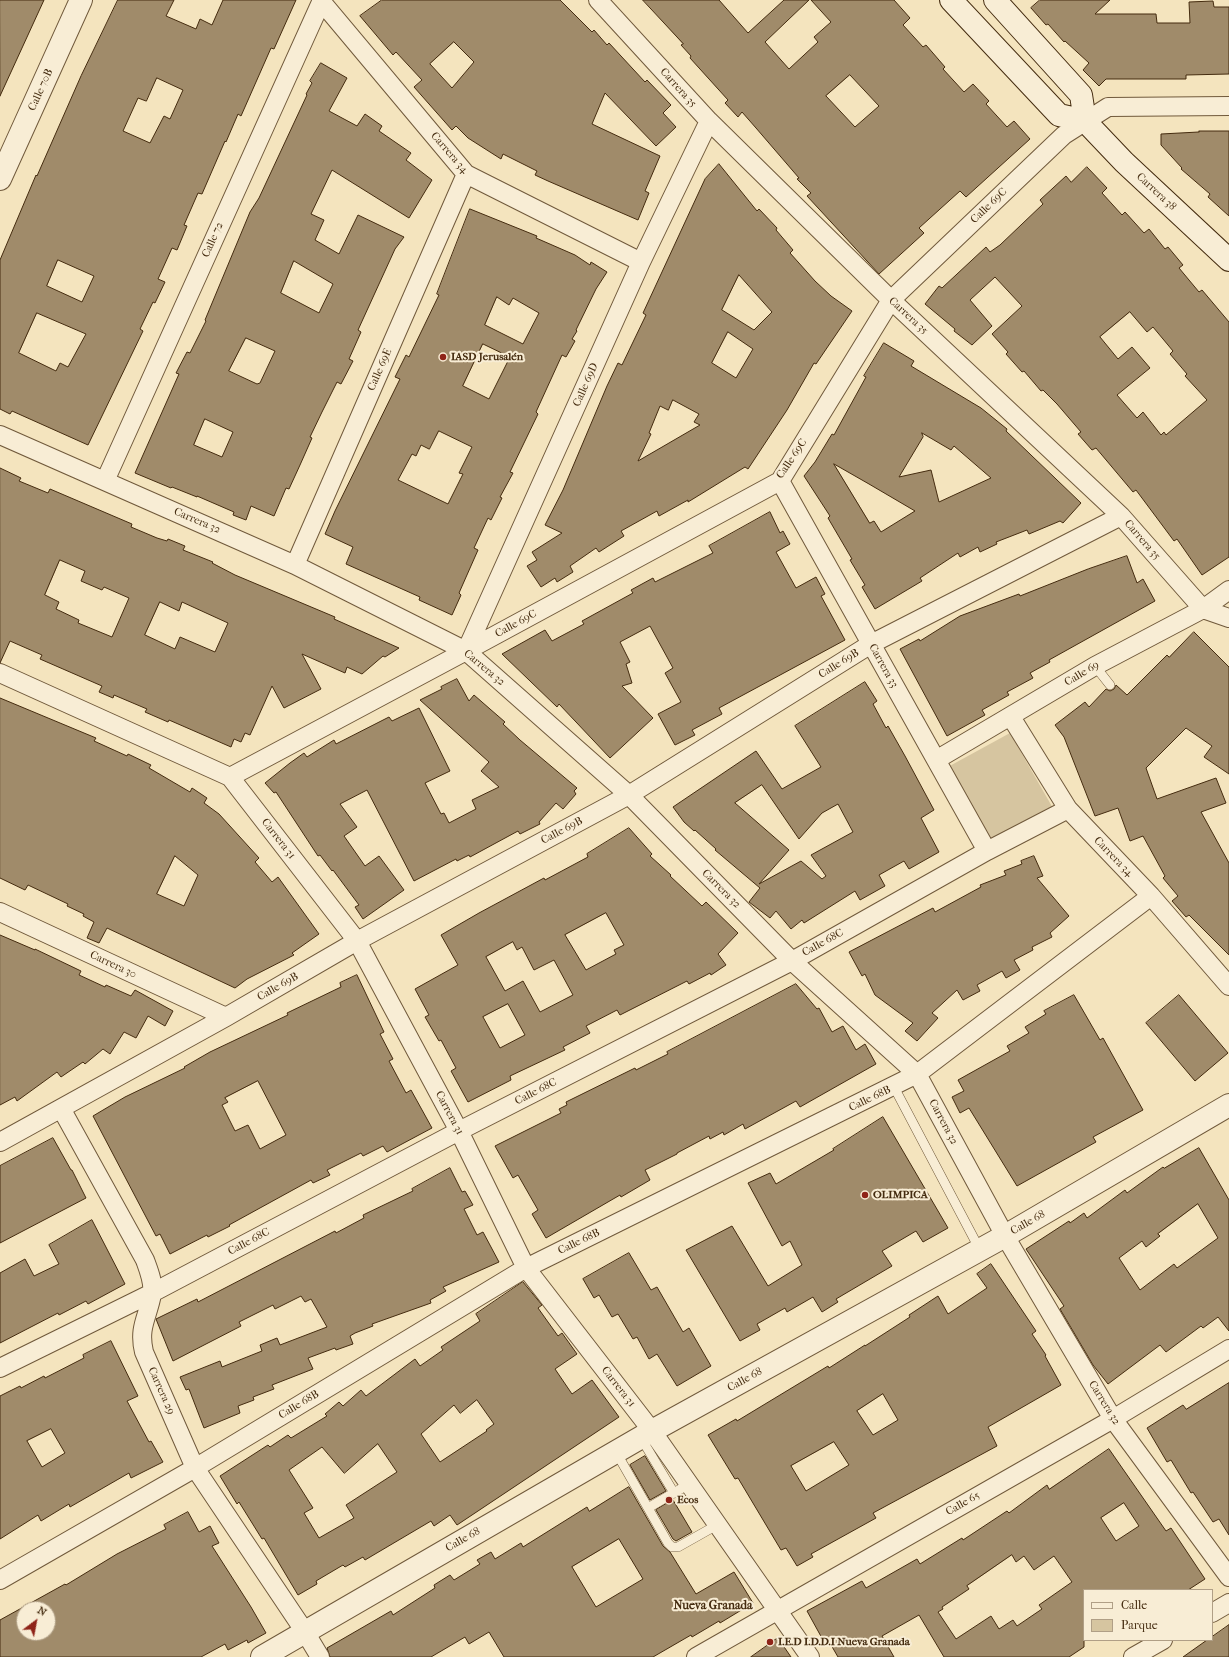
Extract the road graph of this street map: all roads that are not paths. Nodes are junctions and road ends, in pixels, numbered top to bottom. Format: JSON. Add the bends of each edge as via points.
{"nodes":[{"id":1,"x":81,"y":0,"type":"edge"},
{"id":2,"x":598,"y":0,"type":"edge"},
{"id":3,"x":951,"y":0,"type":"edge"},
{"id":4,"x":995,"y":0,"type":"edge"},
{"id":5,"x":322,"y":1,"type":"edge"},
{"id":6,"x":1229,"y":106,"type":"edge"},
{"id":7,"x":708,"y":121,"type":"junction"},
{"id":8,"x":1085,"y":121,"type":"junction"},
{"id":9,"x":466,"y":174,"type":"junction"},
{"id":10,"x":0,"y":179,"type":"edge"},
{"id":11,"x":1229,"y":260,"type":"edge"},
{"id":12,"x":641,"y":262,"type":"junction"},
{"id":13,"x":891,"y":300,"type":"junction"},
{"id":14,"x":0,"y":435,"type":"edge"},
{"id":15,"x":105,"y":481,"type":"junction"},
{"id":16,"x":780,"y":481,"type":"junction"},
{"id":17,"x":1121,"y":516,"type":"junction"},
{"id":18,"x":295,"y":565,"type":"junction"},
{"id":19,"x":1229,"y":590,"type":"edge"},
{"id":20,"x":1203,"y":609,"type":"junction"},
{"id":21,"x":1229,"y":618,"type":"edge"},
{"id":22,"x":871,"y":644,"type":"junction"},
{"id":23,"x":466,"y":652,"type":"junction"},
{"id":24,"x":1095,"y":666,"type":"junction"},
{"id":25,"x":0,"y":673,"type":"edge"},
{"id":26,"x":1110,"y":685,"type":"dead end"},
{"id":27,"x":1011,"y":717,"type":"junction"},
{"id":28,"x":936,"y":760,"type":"junction"},
{"id":29,"x":230,"y":777,"type":"junction"},
{"id":30,"x":629,"y":795,"type":"junction"},
{"id":31,"x":1068,"y":809,"type":"junction"},
{"id":32,"x":987,"y":851,"type":"junction"},
{"id":33,"x":1151,"y":896,"type":"junction"},
{"id":34,"x":0,"y":912,"type":"edge"},
{"id":35,"x":357,"y":942,"type":"junction"},
{"id":36,"x":792,"y":961,"type":"junction"},
{"id":37,"x":1229,"y":986,"type":"edge"},
{"id":38,"x":226,"y":1017,"type":"junction"},
{"id":39,"x":917,"y":1074,"type":"junction"},
{"id":40,"x":894,"y":1087,"type":"junction"},
{"id":41,"x":1229,"y":1105,"type":"edge"},
{"id":42,"x":62,"y":1110,"type":"junction"},
{"id":43,"x":459,"y":1131,"type":"junction"},
{"id":44,"x":0,"y":1142,"type":"edge"},
{"id":45,"x":1005,"y":1236,"type":"junction"},
{"id":46,"x":980,"y":1250,"type":"junction"},
{"id":47,"x":526,"y":1268,"type":"junction"},
{"id":48,"x":152,"y":1293,"type":"junction"},
{"id":49,"x":1229,"y":1349,"type":"edge"},
{"id":50,"x":0,"y":1368,"type":"edge"},
{"id":51,"x":1113,"y":1419,"type":"junction"},
{"id":52,"x":646,"y":1434,"type":"junction"},
{"id":53,"x":616,"y":1452,"type":"junction"},
{"id":54,"x":195,"y":1468,"type":"junction"},
{"id":55,"x":682,"y":1488,"type":"junction"},
{"id":56,"x":648,"y":1508,"type":"junction"},
{"id":57,"x":717,"y":1525,"type":"junction"},
{"id":58,"x":1229,"y":1577,"type":"edge"},
{"id":59,"x":0,"y":1580,"type":"edge"},
{"id":60,"x":1229,"y":1603,"type":"edge"},
{"id":61,"x":777,"y":1611,"type":"junction"},
{"id":62,"x":1213,"y":1612,"type":"edge"},
{"id":63,"x":305,"y":1632,"type":"junction"},
{"id":64,"x":1161,"y":1641,"type":"edge"},
{"id":65,"x":262,"y":1657,"type":"edge"},
{"id":66,"x":320,"y":1657,"type":"edge"},
{"id":67,"x":696,"y":1657,"type":"edge"},
{"id":68,"x":810,"y":1657,"type":"edge"},
{"id":69,"x":1132,"y":1657,"type":"edge"}],
"edges":[{"from":1,"to":10,"type":"street","name":"Calle 70B"},
{"from":2,"to":7,"type":"street","name":"Carrera 35"},
{"from":3,"to":8,"type":"street","via":[[1059,115]]},
{"from":4,"to":8,"type":"street","via":[[1081,96]]},
{"from":5,"to":9,"type":"street","name":"Carrera 34"},
{"from":5,"to":15,"type":"street","name":"Calle 72"},
{"from":6,"to":8,"type":"street","name":"Calle 69C","via":[[1108,107]]},
{"from":7,"to":12,"type":"street","name":"Calle 69D"},
{"from":7,"to":13,"type":"street","name":"Carrera 35"},
{"from":8,"to":11,"type":"street","name":"Carrera 38","via":[[1124,162]]},
{"from":8,"to":13,"type":"street","name":"Calle 69C","via":[[1064,135]]},
{"from":9,"to":12,"type":"street","name":"Carrera 34"},
{"from":9,"to":18,"type":"street","name":"Calle 69E"},
{"from":12,"to":23,"type":"street","name":"Calle 69D"},
{"from":13,"to":16,"type":"street","name":"Calle 69C"},
{"from":13,"to":17,"type":"street","name":"Carrera 35"},
{"from":14,"to":15,"type":"street","name":"Carrera 32"},
{"from":15,"to":18,"type":"street","name":"Carrera 32"},
{"from":16,"to":22,"type":"street","name":"Carrera 33"},
{"from":16,"to":23,"type":"street","name":"Calle 69C"},
{"from":17,"to":20,"type":"street","name":"Carrera 35"},
{"from":17,"to":22,"type":"street","name":"Calle 69B"},
{"from":18,"to":23,"type":"street","name":"Carrera 32"},
{"from":19,"to":20,"type":"street","name":"Calle 69"},
{"from":20,"to":21,"type":"street","name":"Carrera 35"},
{"from":20,"to":24,"type":"street","name":"Calle 69"},
{"from":22,"to":28,"type":"street","name":"Carrera 33"},
{"from":22,"to":30,"type":"street","name":"Calle 69B"},
{"from":23,"to":29,"type":"street","name":"Calle 69C"},
{"from":23,"to":30,"type":"street","name":"Carrera 32"},
{"from":24,"to":26,"type":"lane"},
{"from":24,"to":27,"type":"street","name":"Calle 69"},
{"from":25,"to":29,"type":"street","name":"Carrera 31"},
{"from":27,"to":28,"type":"street","name":"Calle 69"},
{"from":27,"to":31,"type":"street","name":"Carrera 34"},
{"from":28,"to":32,"type":"street","name":"Carrera 33"},
{"from":29,"to":35,"type":"street","name":"Carrera 31"},
{"from":30,"to":35,"type":"street","name":"Calle 69B"},
{"from":30,"to":36,"type":"street","name":"Carrera 32"},
{"from":31,"to":32,"type":"street","name":"Calle 68C"},
{"from":31,"to":33,"type":"street","name":"Carrera 34"},
{"from":32,"to":36,"type":"street","name":"Calle 68C"},
{"from":33,"to":37,"type":"street","name":"Carrera 34"},
{"from":33,"to":39,"type":"street","name":"Calle 68B"},
{"from":34,"to":38,"type":"street","name":"Carrera 30"},
{"from":35,"to":38,"type":"street","name":"Calle 69B"},
{"from":35,"to":43,"type":"street","name":"Carrera 31"},
{"from":36,"to":39,"type":"street","name":"Carrera 32"},
{"from":36,"to":43,"type":"street","name":"Calle 68C"},
{"from":38,"to":42,"type":"street","name":"Calle 69B"},
{"from":39,"to":40,"type":"street","name":"Calle 68B"},
{"from":39,"to":45,"type":"street","name":"Carrera 32"},
{"from":40,"to":46,"type":"lane"},
{"from":40,"to":47,"type":"street","name":"Calle 68B"},
{"from":41,"to":45,"type":"street","name":"Calle 68"},
{"from":42,"to":44,"type":"street","name":"Calle 69B"},
{"from":42,"to":48,"type":"street","name":"Carrera 29","via":[[145,1260],[151,1277]]},
{"from":43,"to":47,"type":"street","name":"Carrera 31"},
{"from":43,"to":48,"type":"street","name":"Calle 68C"},
{"from":45,"to":46,"type":"street","name":"Calle 68"},
{"from":45,"to":51,"type":"street","name":"Carrera 32"},
{"from":46,"to":52,"type":"street","name":"Calle 68"},
{"from":47,"to":52,"type":"street","name":"Carrera 31"},
{"from":47,"to":54,"type":"street","name":"Calle 68B"},
{"from":48,"to":50,"type":"street","name":"Calle 68C"},
{"from":48,"to":54,"type":"street","name":"Carrera 29","via":[[140,1338]]},
{"from":49,"to":51,"type":"street","name":"Calle 65"},
{"from":51,"to":58,"type":"street","name":"Carrera 32"},
{"from":51,"to":61,"type":"street","name":"Calle 65"},
{"from":52,"to":53,"type":"street","name":"Calle 68"},
{"from":52,"to":55,"type":"street","name":"Carrera 31"},
{"from":53,"to":56,"type":"lane"},
{"from":53,"to":63,"type":"street","name":"Calle 68"},
{"from":54,"to":59,"type":"street","name":"Calle 68B"},
{"from":54,"to":63,"type":"street","name":"Carrera 29"},
{"from":55,"to":56,"type":"lane"},
{"from":55,"to":57,"type":"street","name":"Carrera 31"},
{"from":56,"to":57,"type":"lane","via":[[672,1547],[678,1547]]},
{"from":57,"to":61,"type":"street","name":"Carrera 31"},
{"from":60,"to":62,"type":"street"},
{"from":61,"to":67,"type":"street","name":"Calle 65"},
{"from":61,"to":68,"type":"street","name":"Carrera 31"},
{"from":63,"to":65,"type":"street","name":"Calle 68"},
{"from":63,"to":66,"type":"street","name":"Carrera 29"},
{"from":64,"to":69,"type":"street"}]}
